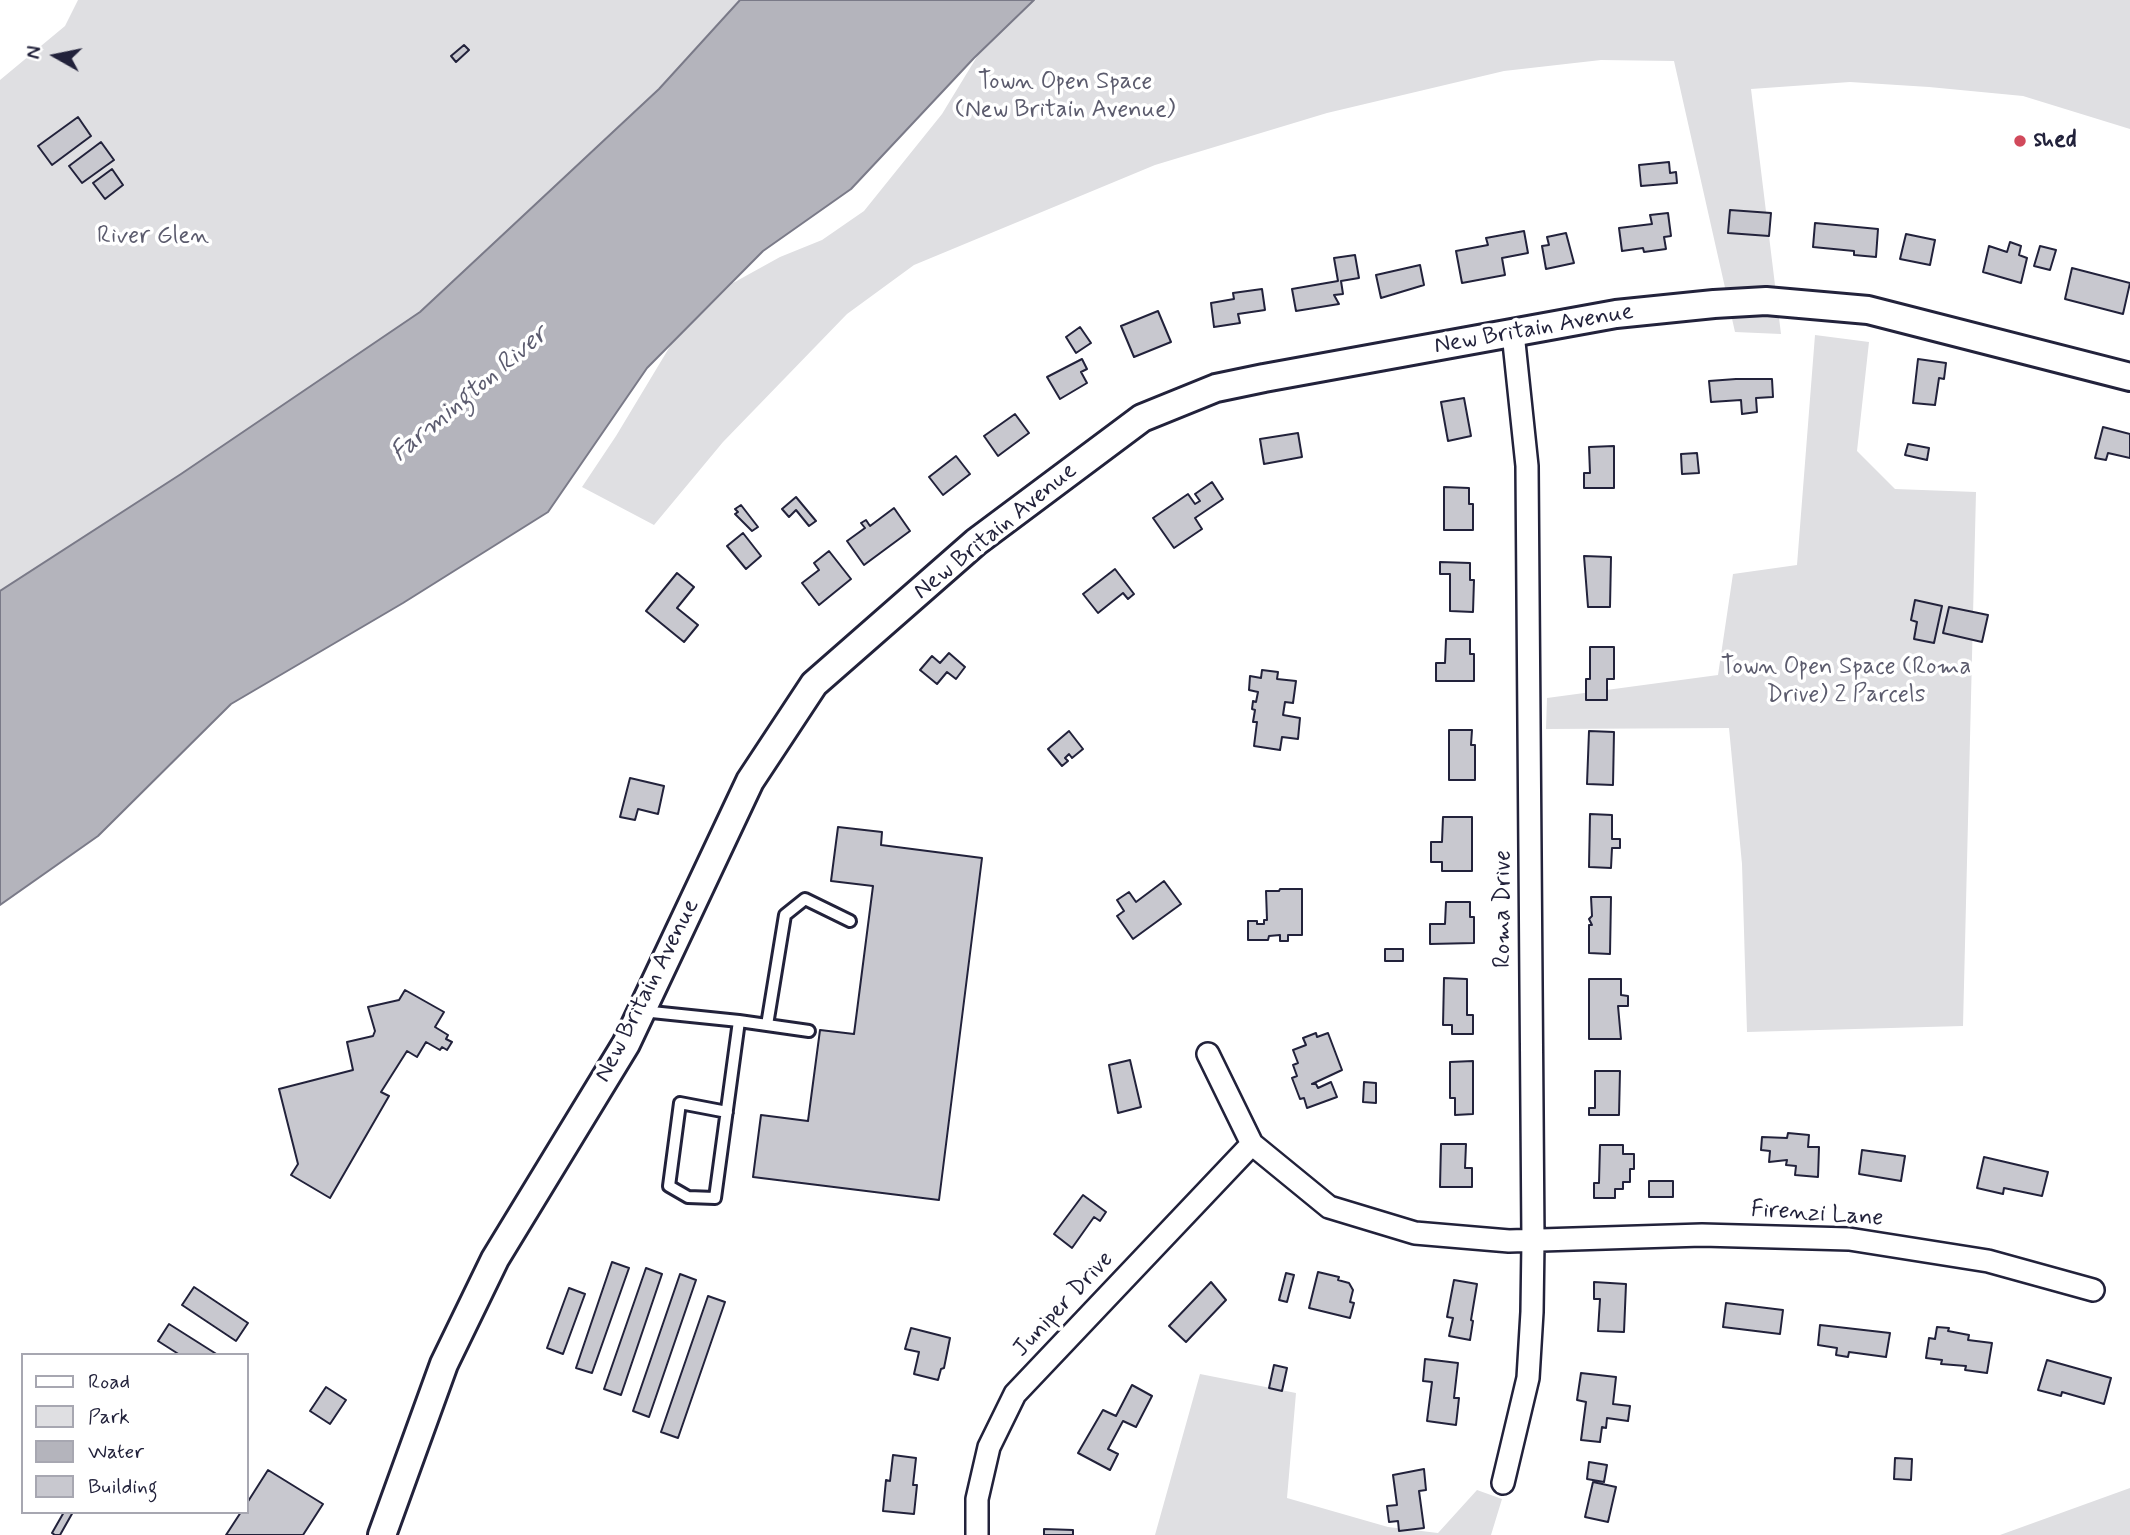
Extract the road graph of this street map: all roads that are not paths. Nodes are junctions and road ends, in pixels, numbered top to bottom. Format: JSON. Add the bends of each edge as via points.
{"nodes":[{"id":1,"x":1513,"y":333,"type":"junction"},
{"id":2,"x":2130,"y":377,"type":"edge"},
{"id":3,"x":850,"y":921,"type":"dead end"},
{"id":4,"x":642,"y":1011,"type":"junction"},
{"id":5,"x":739,"y":1021,"type":"junction"},
{"id":6,"x":767,"y":1025,"type":"junction"},
{"id":7,"x":809,"y":1031,"type":"dead end"},
{"id":8,"x":1208,"y":1054,"type":"dead end"},
{"id":9,"x":727,"y":1112,"type":"junction"},
{"id":10,"x":1252,"y":1144,"type":"junction"},
{"id":11,"x":1534,"y":1241,"type":"junction"},
{"id":12,"x":2093,"y":1290,"type":"dead end"},
{"id":13,"x":1503,"y":1483,"type":"dead end"},
{"id":14,"x":382,"y":1535,"type":"edge"},
{"id":15,"x":977,"y":1535,"type":"edge"}],
"edges":[{"from":1,"to":2,"type":"street","name":"New Britain Avenue","via":[[1616,314],[1766,301],[1868,310]]},
{"from":1,"to":4,"type":"street","name":"New Britain Avenue","via":[[1216,388],[1142,418],[976,542],[814,684],[750,781]]},
{"from":1,"to":11,"type":"street","name":"Roma Drive","via":[[1527,466]]},
{"from":3,"to":6,"type":"lane","via":[[804,899],[785,915]]},
{"from":4,"to":5,"type":"lane"},
{"from":4,"to":14,"type":"street","name":"New Britain Avenue","via":[[495,1259],[444,1364]]},
{"from":5,"to":6,"type":"lane"},
{"from":5,"to":9,"type":"lane"},
{"from":6,"to":7,"type":"lane"},
{"from":8,"to":10,"type":"street"},
{"from":9,"to":9,"type":"lane","via":[[715,1198],[688,1197],[668,1186],[680,1103]]},
{"from":10,"to":11,"type":"street","name":"Firenzi Lane","via":[[1329,1207],[1415,1233]]},
{"from":10,"to":15,"type":"street","name":"Juniper Drive","via":[[1015,1394],[989,1447],[977,1499]]},
{"from":11,"to":12,"type":"street","name":"Firenzi Lane","via":[[1702,1235],[1849,1239],[1988,1261]]},
{"from":11,"to":13,"type":"street","name":"Roma Drive","via":[[1528,1378]]}]}
